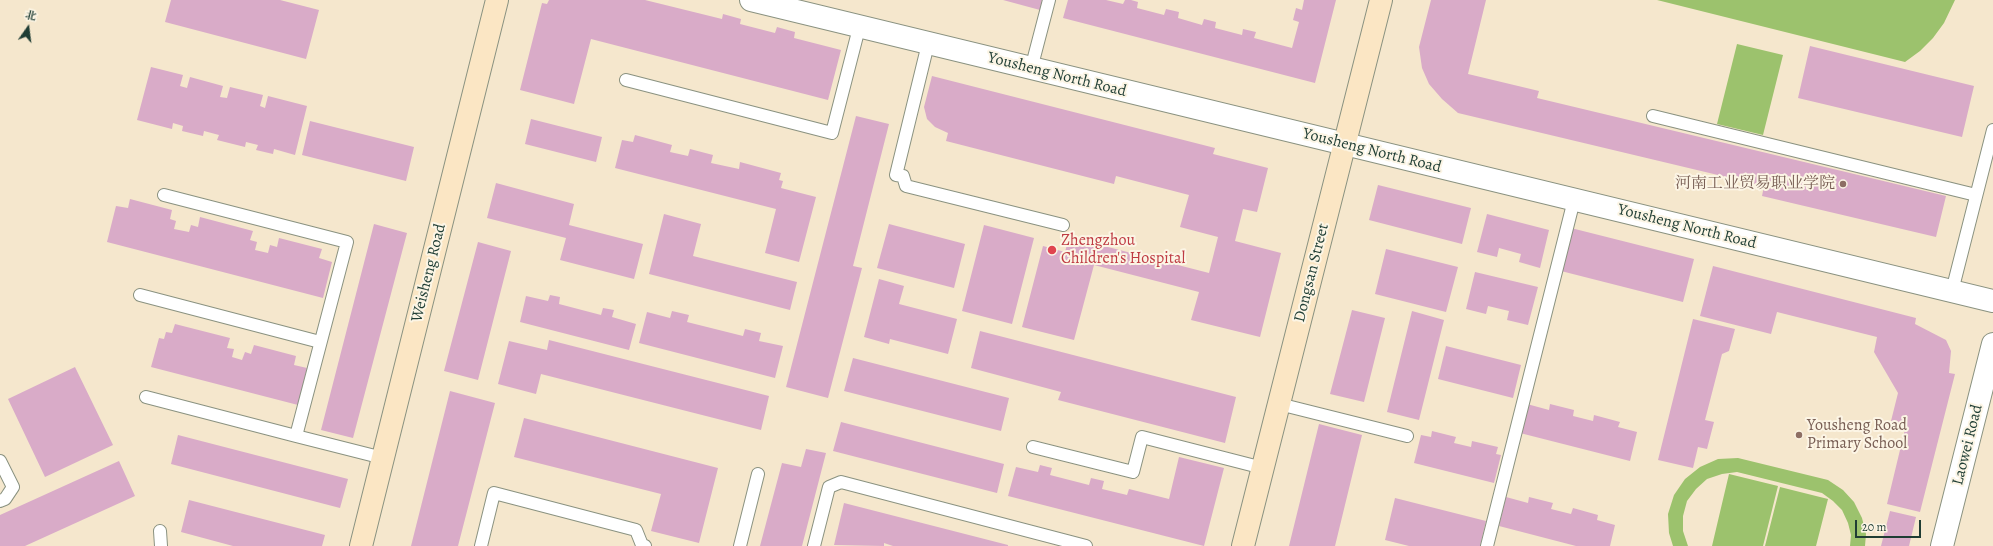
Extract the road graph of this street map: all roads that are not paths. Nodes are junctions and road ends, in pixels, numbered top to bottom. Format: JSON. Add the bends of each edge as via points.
{"nodes":[{"id":1,"x":497,"y":0,"type":"edge"},
{"id":2,"x":751,"y":0,"type":"edge"},
{"id":3,"x":1049,"y":0,"type":"edge"},
{"id":4,"x":1381,"y":0,"type":"edge"},
{"id":5,"x":859,"y":28,"type":"junction"},
{"id":6,"x":928,"y":44,"type":"junction"},
{"id":7,"x":1031,"y":69,"type":"junction"},
{"id":8,"x":626,"y":80,"type":"dead end"},
{"id":9,"x":1653,"y":116,"type":"dead end"},
{"id":10,"x":1993,"y":130,"type":"edge"},
{"id":11,"x":1344,"y":144,"type":"junction"},
{"id":12,"x":164,"y":195,"type":"dead end"},
{"id":13,"x":1976,"y":195,"type":"junction"},
{"id":14,"x":1574,"y":200,"type":"junction"},
{"id":15,"x":1063,"y":225,"type":"dead end"},
{"id":16,"x":1952,"y":291,"type":"junction"},
{"id":17,"x":140,"y":295,"type":"dead end"},
{"id":18,"x":1993,"y":301,"type":"edge"},
{"id":19,"x":320,"y":342,"type":"junction"},
{"id":20,"x":1993,"y":344,"type":"edge"},
{"id":21,"x":146,"y":397,"type":"dead end"},
{"id":22,"x":1279,"y":404,"type":"junction"},
{"id":23,"x":296,"y":436,"type":"junction"},
{"id":24,"x":1406,"y":436,"type":"dead end"},
{"id":25,"x":1033,"y":447,"type":"dead end"},
{"id":26,"x":383,"y":458,"type":"junction"},
{"id":27,"x":0,"y":461,"type":"edge"},
{"id":28,"x":1263,"y":468,"type":"junction"},
{"id":29,"x":758,"y":474,"type":"dead end"},
{"id":30,"x":0,"y":502,"type":"edge"},
{"id":31,"x":160,"y":531,"type":"dead end"},
{"id":32,"x":161,"y":546,"type":"edge"},
{"id":33,"x":361,"y":546,"type":"edge"},
{"id":34,"x":481,"y":546,"type":"edge"},
{"id":35,"x":645,"y":546,"type":"edge"},
{"id":36,"x":740,"y":546,"type":"edge"},
{"id":37,"x":814,"y":546,"type":"edge"},
{"id":38,"x":1086,"y":546,"type":"edge"},
{"id":39,"x":1243,"y":546,"type":"edge"},
{"id":40,"x":1487,"y":546,"type":"edge"},
{"id":41,"x":1942,"y":546,"type":"edge"}],
"edges":[{"from":1,"to":26,"type":"street","name":"Weisheng Road"},
{"from":2,"to":5,"type":"street","name":"Yousheng North Road"},
{"from":3,"to":7,"type":"lane"},
{"from":4,"to":11,"type":"street","name":"Dongsan Street"},
{"from":5,"to":6,"type":"street","name":"Yousheng North Road"},
{"from":5,"to":8,"type":"lane","via":[[832,133]]},
{"from":6,"to":7,"type":"street","name":"Yousheng North Road"},
{"from":6,"to":15,"type":"lane","via":[[896,175],[903,176],[906,186]]},
{"from":7,"to":11,"type":"street","name":"Yousheng North Road"},
{"from":9,"to":13,"type":"lane"},
{"from":10,"to":13,"type":"lane"},
{"from":11,"to":14,"type":"street","name":"Yousheng North Road"},
{"from":11,"to":22,"type":"street","name":"Dongsan Street"},
{"from":12,"to":19,"type":"lane","via":[[346,242]]},
{"from":13,"to":16,"type":"lane"},
{"from":14,"to":16,"type":"street","name":"Yousheng North Road"},
{"from":14,"to":40,"type":"lane"},
{"from":16,"to":18,"type":"street","name":"Yousheng North Road"},
{"from":17,"to":19,"type":"lane"},
{"from":19,"to":23,"type":"lane"},
{"from":20,"to":41,"type":"street","name":"Laowei Road"},
{"from":21,"to":23,"type":"lane"},
{"from":22,"to":24,"type":"lane"},
{"from":22,"to":28,"type":"street","name":"Dongsan Street"},
{"from":23,"to":26,"type":"lane"},
{"from":25,"to":28,"type":"lane","via":[[1133,472],[1142,437]]},
{"from":26,"to":33,"type":"street","name":"Weisheng Road"},
{"from":27,"to":30,"type":"lane","via":[[13,487]]},
{"from":28,"to":39,"type":"street","name":"Dongsan Street"},
{"from":29,"to":36,"type":"lane"},
{"from":31,"to":32,"type":"lane"},
{"from":34,"to":35,"type":"lane","via":[[494,493],[636,530],[642,545]]},
{"from":37,"to":38,"type":"lane","via":[[829,487],[841,482]]}]}
